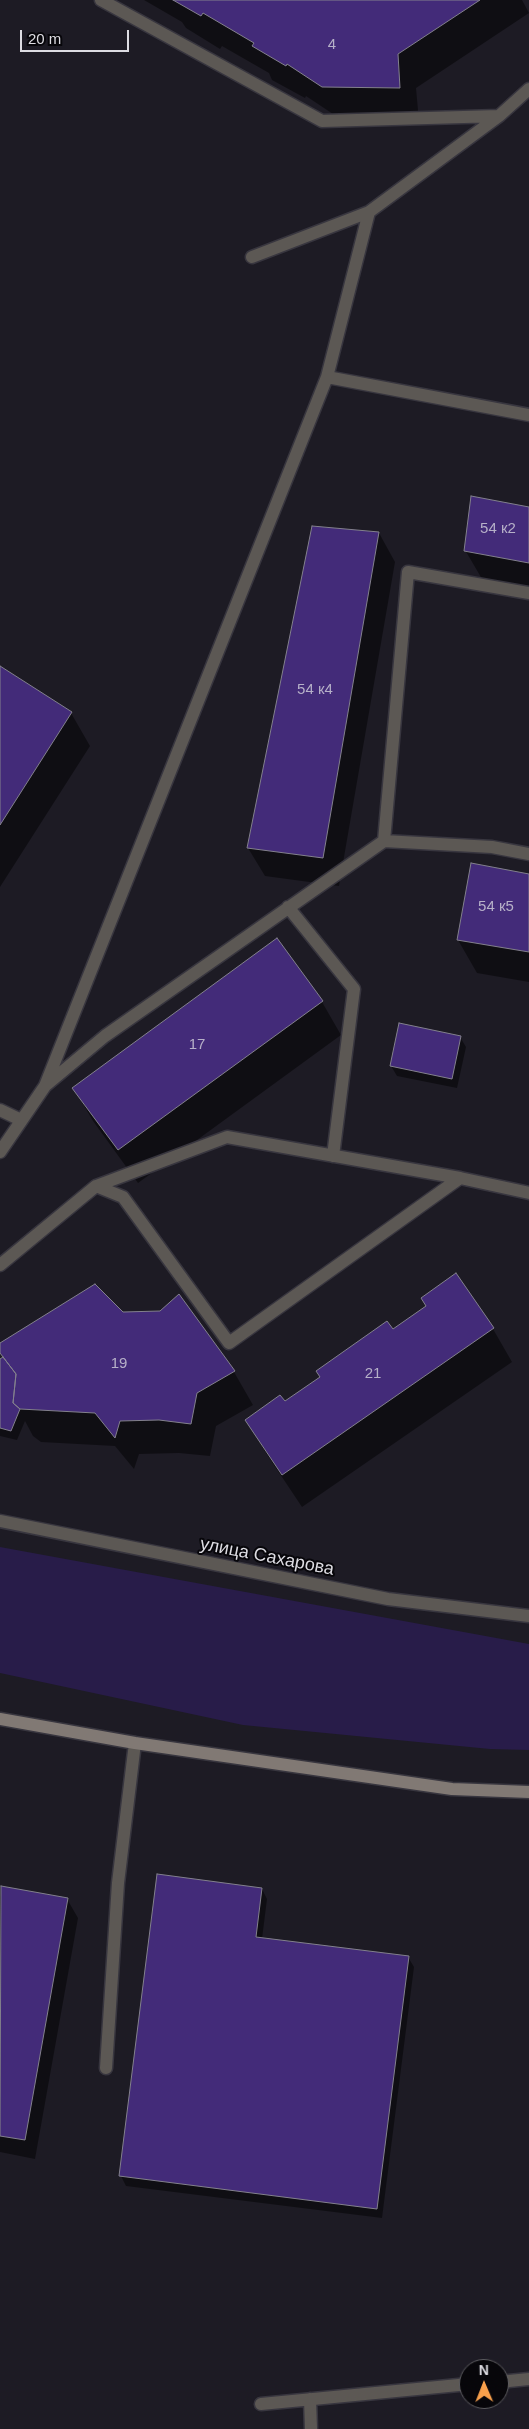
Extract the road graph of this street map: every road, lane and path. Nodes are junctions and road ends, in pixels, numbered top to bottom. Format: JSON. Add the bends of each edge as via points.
{"nodes":[{"id":1,"x":101,"y":0,"type":"edge"},
{"id":2,"x":529,"y":89,"type":"edge"},
{"id":3,"x":499,"y":116,"type":"junction"},
{"id":4,"x":369,"y":212,"type":"junction"},
{"id":5,"x":252,"y":257,"type":"dead end"},
{"id":6,"x":326,"y":377,"type":"junction"},
{"id":7,"x":529,"y":415,"type":"edge"},
{"id":8,"x":529,"y":593,"type":"edge"},
{"id":9,"x":384,"y":841,"type":"junction"},
{"id":10,"x":529,"y":854,"type":"edge"},
{"id":11,"x":288,"y":907,"type":"junction"},
{"id":12,"x":45,"y":1086,"type":"junction"},
{"id":13,"x":0,"y":1110,"type":"edge"},
{"id":14,"x":21,"y":1120,"type":"junction"},
{"id":15,"x":0,"y":1152,"type":"edge"},
{"id":16,"x":333,"y":1156,"type":"junction"},
{"id":17,"x":460,"y":1178,"type":"junction"},
{"id":18,"x":96,"y":1186,"type":"junction"},
{"id":19,"x":529,"y":1193,"type":"edge"},
{"id":20,"x":0,"y":1265,"type":"edge"},
{"id":21,"x":0,"y":1521,"type":"edge"},
{"id":22,"x":529,"y":1616,"type":"edge"},
{"id":23,"x":0,"y":1718,"type":"edge"},
{"id":24,"x":135,"y":1743,"type":"junction"},
{"id":25,"x":529,"y":1792,"type":"edge"},
{"id":26,"x":106,"y":2068,"type":"dead end"},
{"id":27,"x":529,"y":2379,"type":"edge"},
{"id":28,"x":509,"y":2381,"type":"edge"},
{"id":29,"x":459,"y":2385,"type":"edge"},
{"id":30,"x":310,"y":2399,"type":"junction"},
{"id":31,"x":261,"y":2404,"type":"dead end"},
{"id":32,"x":311,"y":2429,"type":"edge"}],
"edges":[{"from":1,"to":3,"type":"lane","via":[[322,121]]},
{"from":2,"to":3,"type":"lane"},
{"from":3,"to":4,"type":"lane"},
{"from":4,"to":5,"type":"lane"},
{"from":4,"to":6,"type":"lane"},
{"from":6,"to":7,"type":"lane"},
{"from":6,"to":12,"type":"lane"},
{"from":8,"to":9,"type":"lane","via":[[408,572]]},
{"from":9,"to":10,"type":"lane","via":[[492,847]]},
{"from":9,"to":11,"type":"lane"},
{"from":11,"to":12,"type":"lane","via":[[105,1036]]},
{"from":11,"to":16,"type":"lane","via":[[354,989]]},
{"from":12,"to":14,"type":"lane"},
{"from":13,"to":14,"type":"lane"},
{"from":14,"to":15,"type":"lane"},
{"from":16,"to":17,"type":"lane"},
{"from":16,"to":18,"type":"lane","via":[[227,1138]]},
{"from":17,"to":18,"type":"lane","via":[[230,1342],[123,1197]]},
{"from":17,"to":19,"type":"lane"},
{"from":18,"to":20,"type":"lane"},
{"from":21,"to":22,"type":"lane","name":"улица Сахарова","via":[[388,1599]]},
{"from":23,"to":24,"type":"street"},
{"from":24,"to":25,"type":"street","via":[[452,1789]]},
{"from":24,"to":26,"type":"lane","via":[[118,1884]]},
{"from":27,"to":28,"type":"lane"},
{"from":29,"to":30,"type":"lane"},
{"from":30,"to":31,"type":"lane"},
{"from":30,"to":32,"type":"lane"}]}
